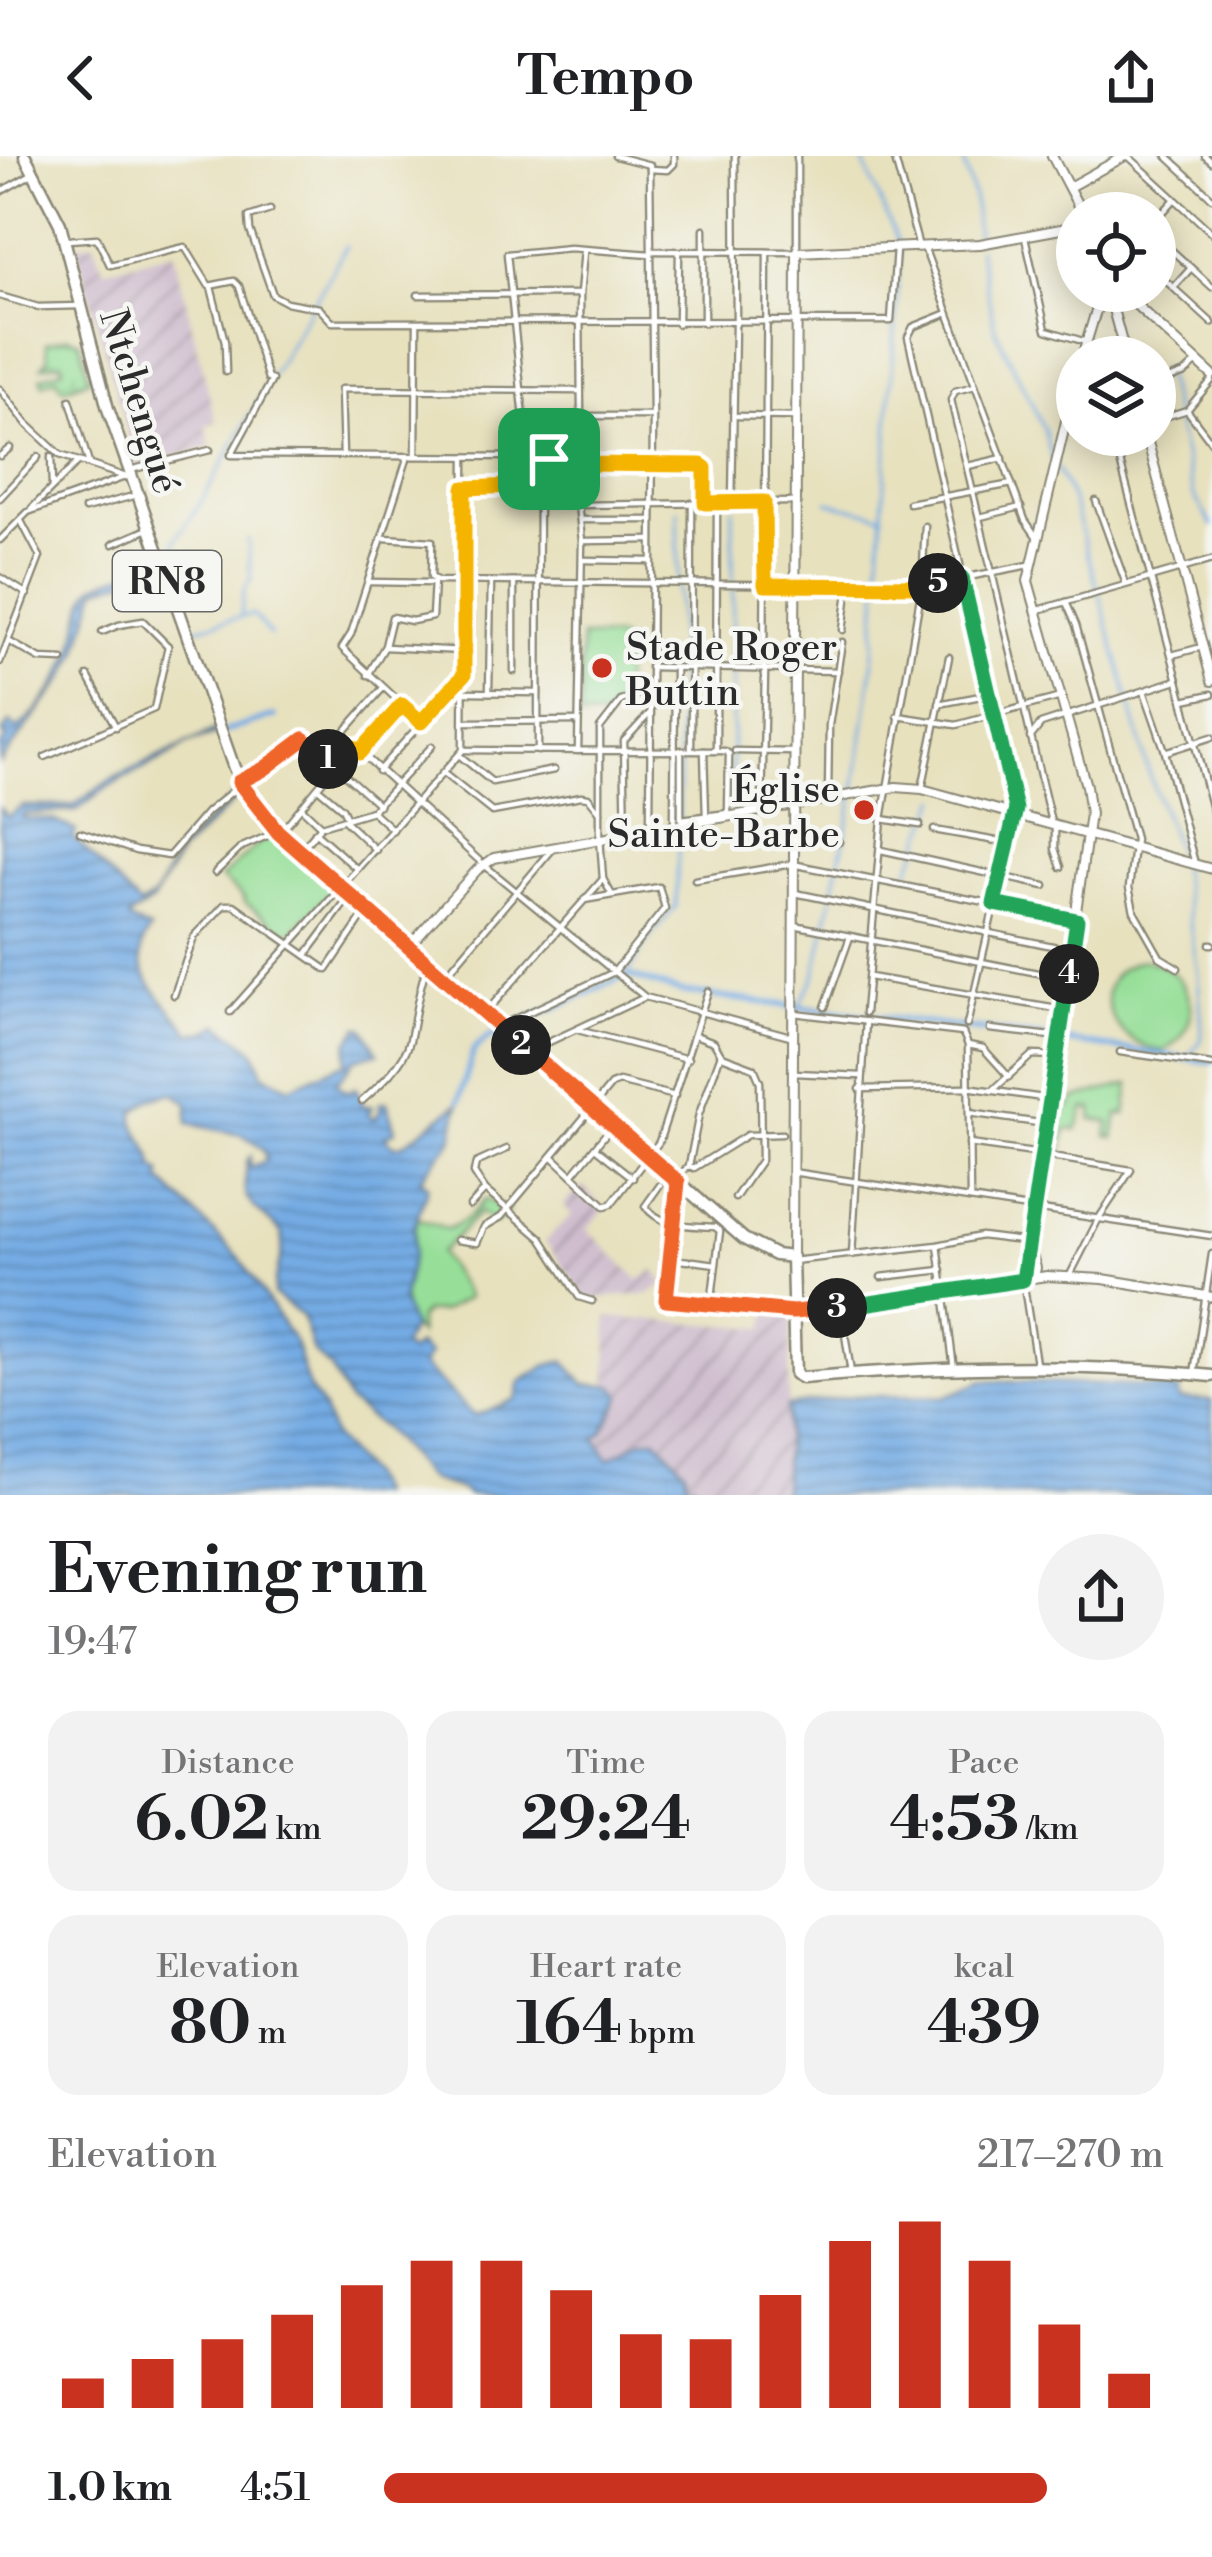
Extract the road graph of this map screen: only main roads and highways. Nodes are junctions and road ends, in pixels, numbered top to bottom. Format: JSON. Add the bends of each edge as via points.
{"nodes":[{"id":1,"x":26,"y":156,"type":"edge"},
{"id":2,"x":1212,"y":1376,"type":"edge"}],
"edges":[{"from":1,"to":2,"type":"main road","name":"Ntchengué","number":"RN8","via":[[54,208],[128,474],[240,783],[278,832],[649,1157],[683,1173],[744,1239],[792,1262],[794,1371],[802,1378],[1037,1368]]}]}
